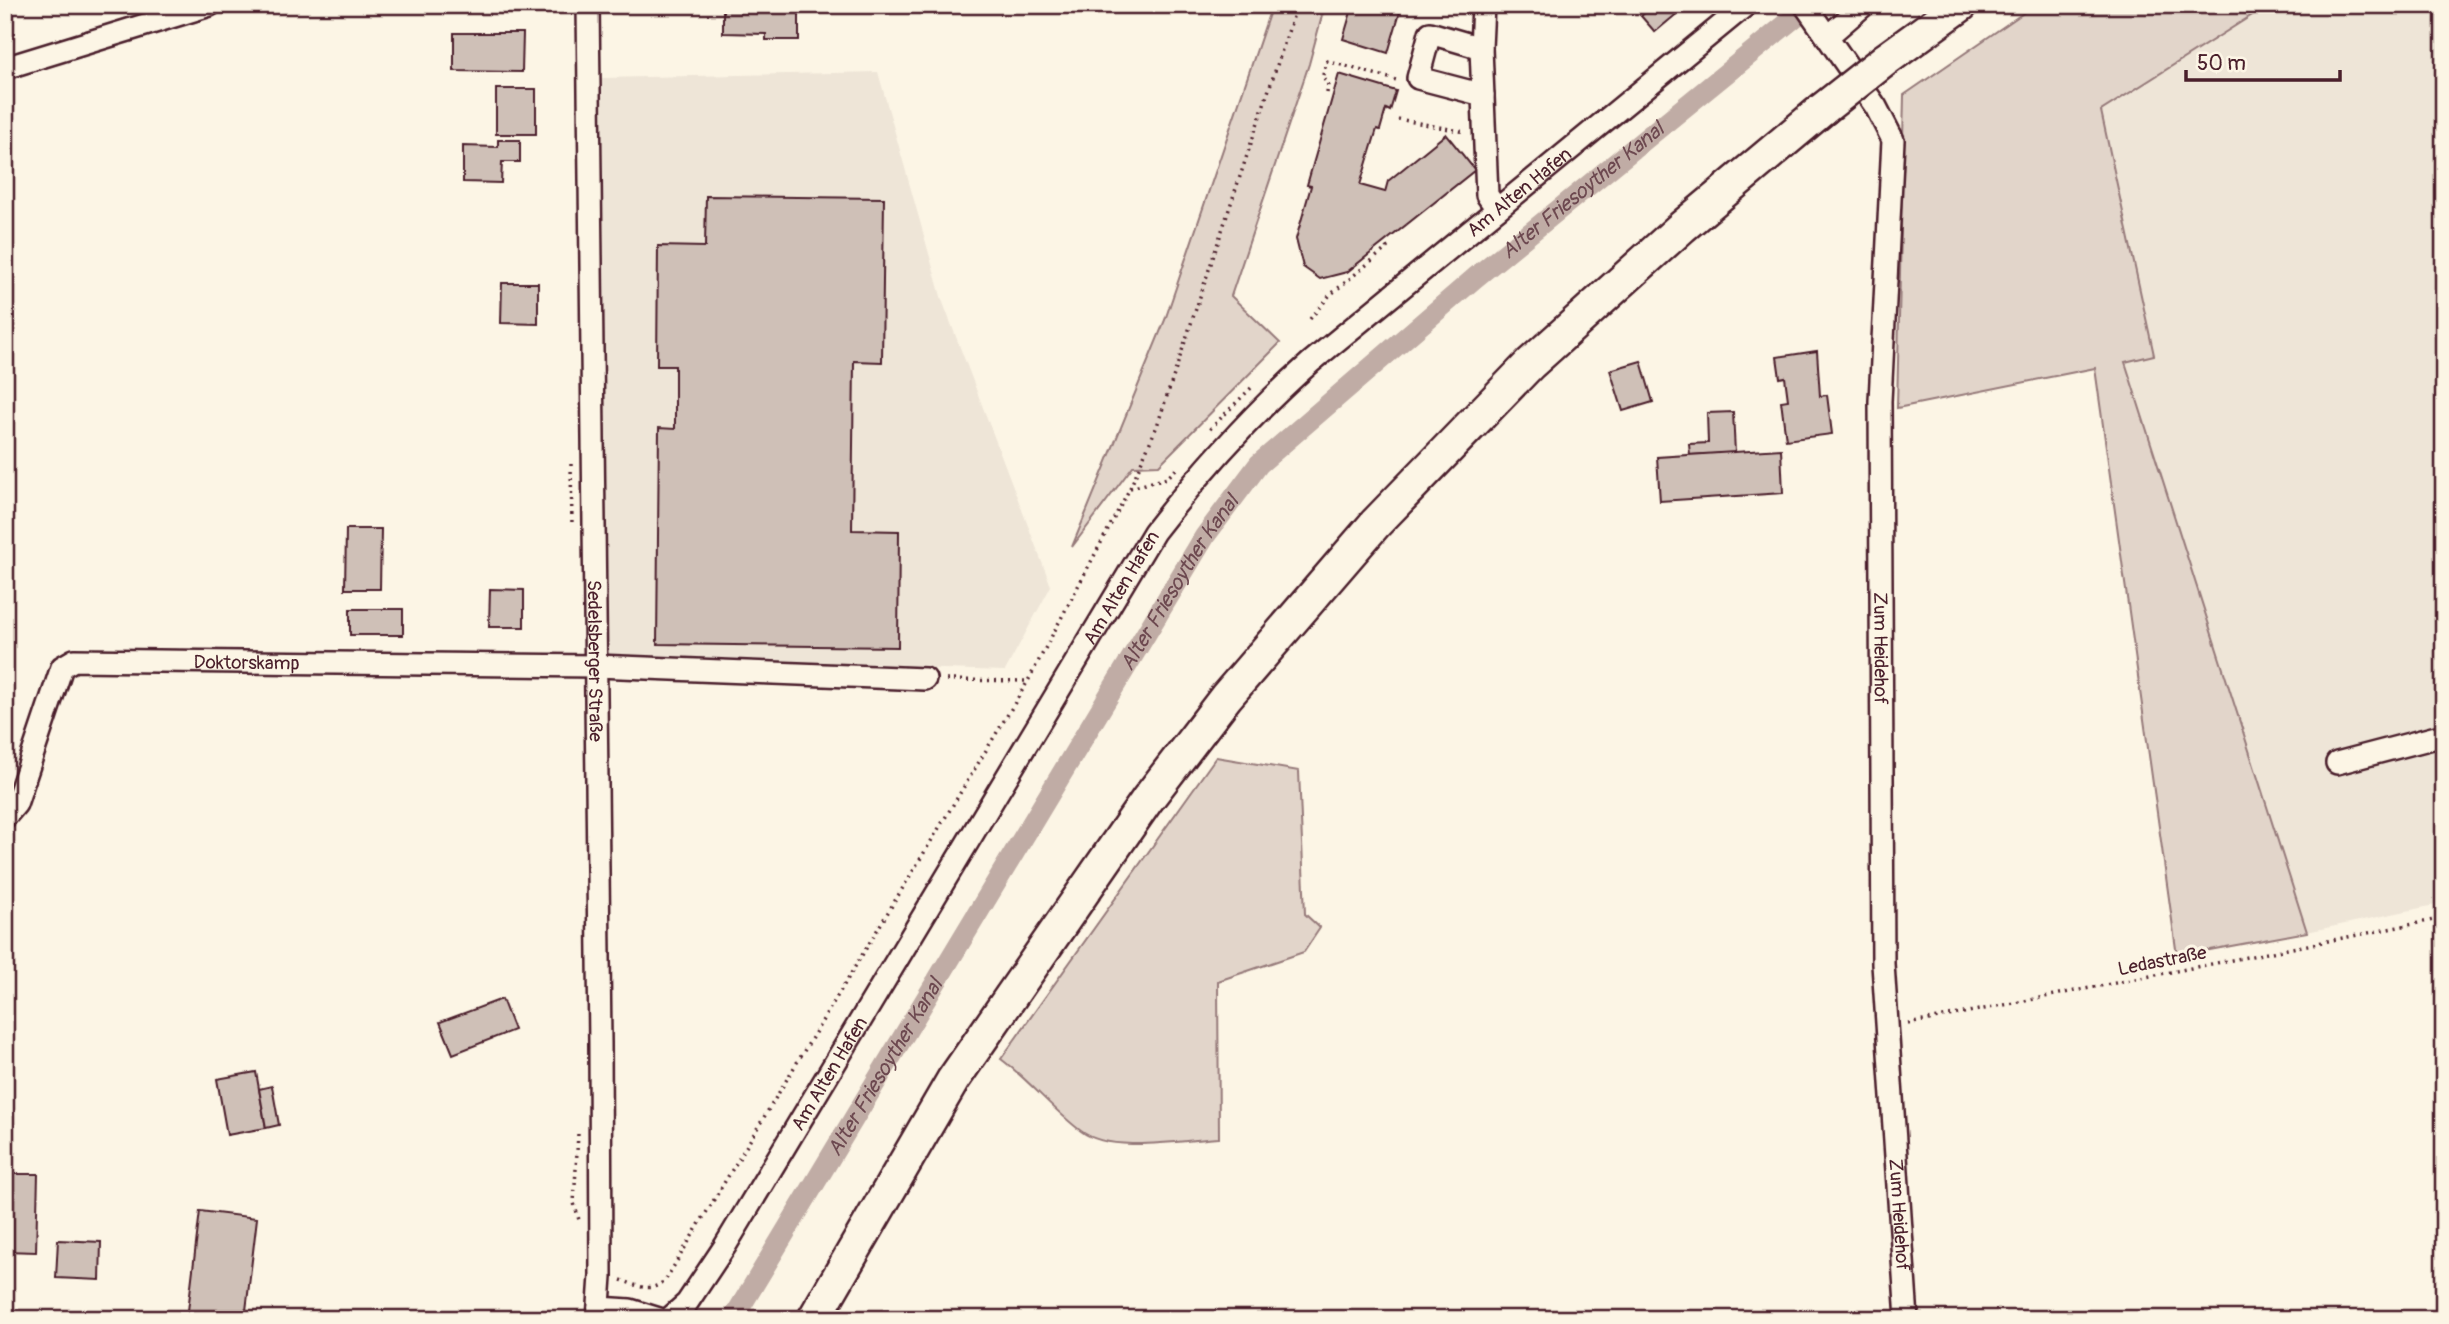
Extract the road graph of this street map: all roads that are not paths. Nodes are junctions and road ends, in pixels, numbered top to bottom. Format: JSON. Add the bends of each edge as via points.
{"nodes":[{"id":1,"x":210,"y":5,"type":"edge"},
{"id":2,"x":588,"y":5,"type":"edge"},
{"id":3,"x":1483,"y":5,"type":"edge"},
{"id":4,"x":1746,"y":5,"type":"edge"},
{"id":5,"x":1864,"y":5,"type":"edge"},
{"id":6,"x":1961,"y":5,"type":"edge"},
{"id":7,"x":1810,"y":12,"type":"edge"},
{"id":8,"x":1828,"y":36,"type":"junction"},
{"id":9,"x":1481,"y":48,"type":"junction"},
{"id":10,"x":5,"y":68,"type":"edge"},
{"id":11,"x":1483,"y":95,"type":"junction"},
{"id":12,"x":1497,"y":209,"type":"junction"},
{"id":13,"x":596,"y":666,"type":"junction"},
{"id":14,"x":925,"y":680,"type":"road end"},
{"id":15,"x":2444,"y":735,"type":"edge"},
{"id":16,"x":2337,"y":763,"type":"dead end"},
{"id":17,"x":5,"y":817,"type":"edge"},
{"id":18,"x":598,"y":1313,"type":"edge"},
{"id":19,"x":659,"y":1319,"type":"edge"},
{"id":20,"x":669,"y":1319,"type":"edge"},
{"id":21,"x":814,"y":1319,"type":"edge"},
{"id":22,"x":1907,"y":1319,"type":"edge"}],
"edges":[{"from":1,"to":10,"type":"street"},
{"from":2,"to":13,"type":"street","name":"Sedelsberger Straße"},
{"from":3,"to":9,"type":"street"},
{"from":4,"to":12,"type":"street","name":"Am Alten Hafen"},
{"from":5,"to":8,"type":"street"},
{"from":6,"to":21,"type":"highway","bridge":true,"via":[[1823,108],[1682,227],[1530,364],[1375,524],[1226,697],[1147,800],[953,1080]]},
{"from":7,"to":8,"type":"street","name":"Zum Heidehof"},
{"from":8,"to":22,"type":"street","name":"Zum Heidehof","via":[[1893,141],[1880,401],[1885,1025]]},
{"from":9,"to":11,"type":"street"},
{"from":9,"to":11,"type":"street","via":[[1430,33],[1418,78]]},
{"from":11,"to":12,"type":"street","via":[[1487,195]]},
{"from":12,"to":20,"type":"street","name":"Am Alten Hafen","via":[[1254,413],[1154,532],[725,1246],[687,1303]]},
{"from":13,"to":14,"type":"street","name":"Doktorskamp"},
{"from":13,"to":17,"type":"street","name":"Doktorskamp","via":[[75,660],[62,667],[16,804]]},
{"from":13,"to":18,"type":"street","name":"Sedelsberger Straße"},
{"from":15,"to":16,"type":"street"},
{"from":18,"to":19,"type":"street","via":[[630,1310]]}]}
